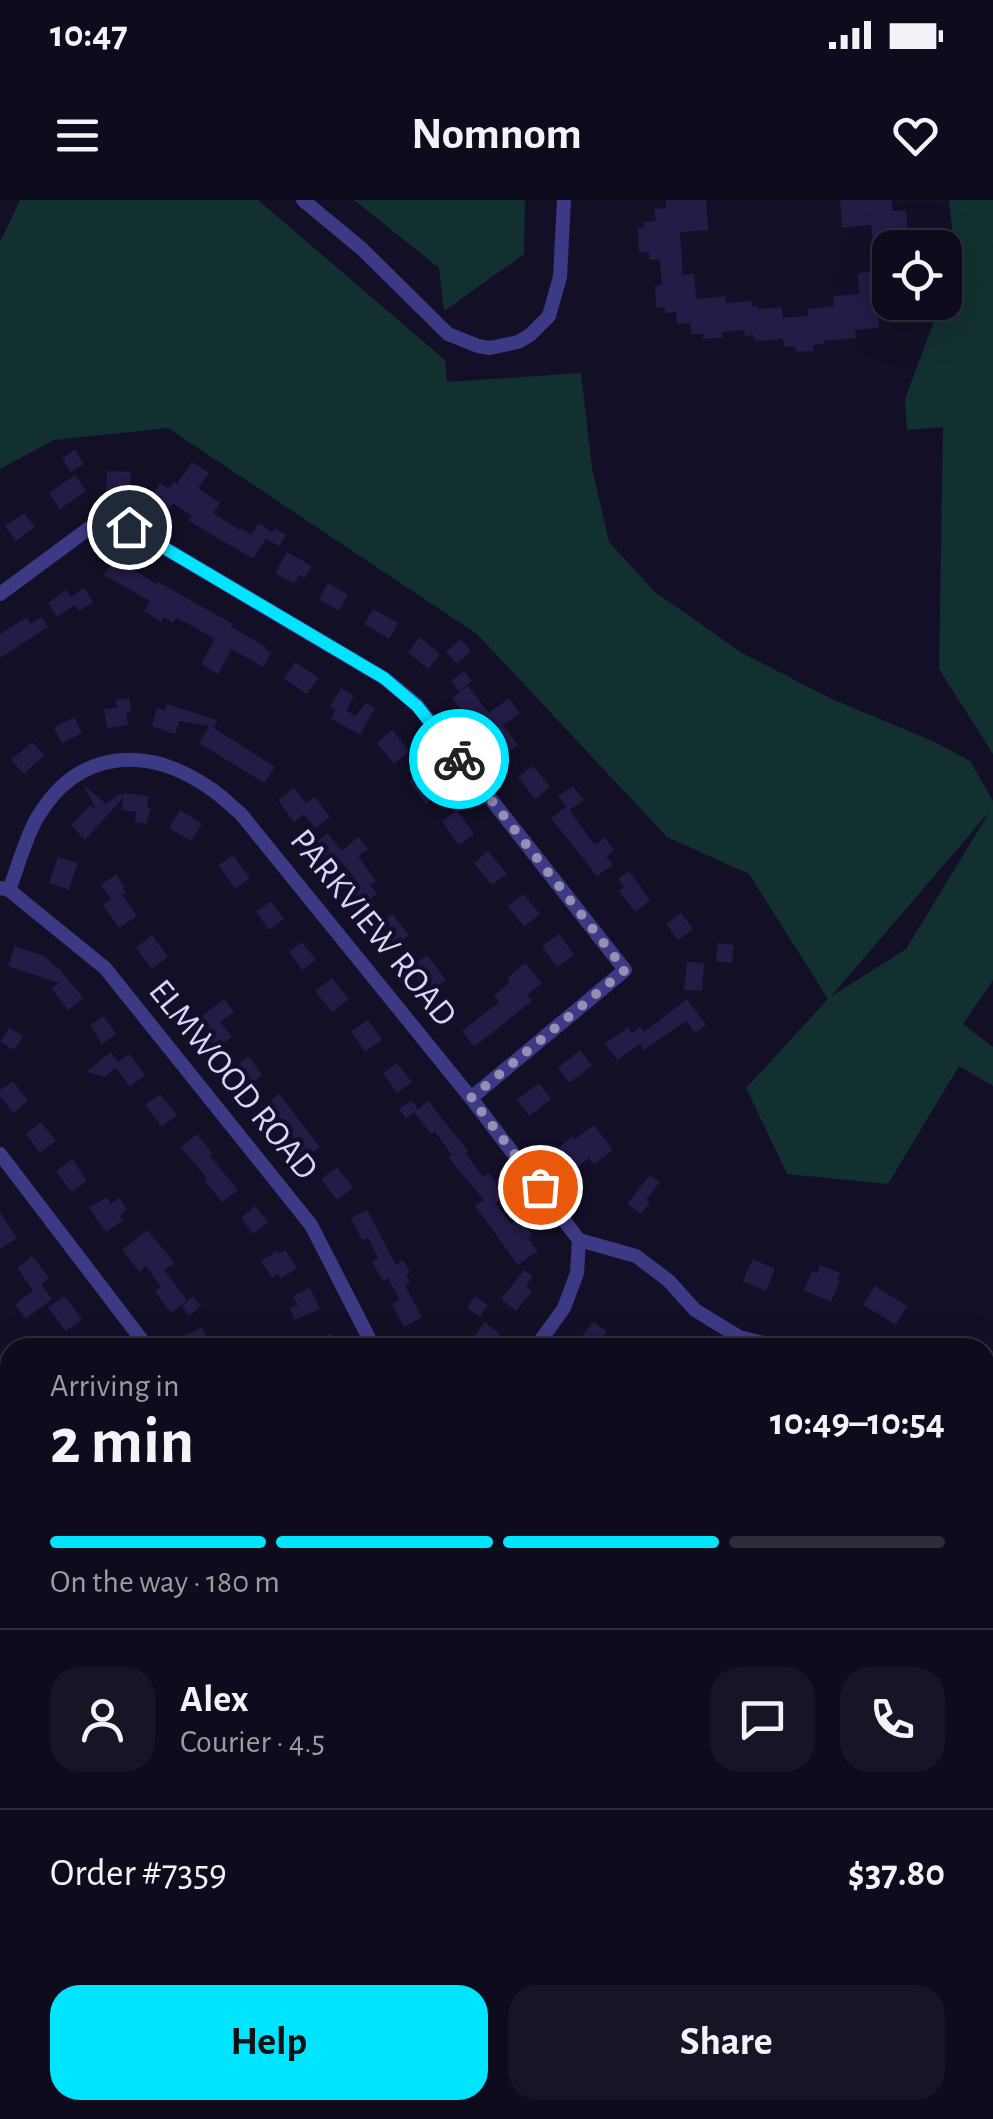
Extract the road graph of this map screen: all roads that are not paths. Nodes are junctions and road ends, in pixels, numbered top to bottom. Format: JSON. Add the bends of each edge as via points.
{"nodes":[{"id":1,"x":303,"y":200,"type":"edge"},
{"id":2,"x":564,"y":200,"type":"edge"},
{"id":3,"x":0,"y":594,"type":"edge"},
{"id":4,"x":4,"y":889,"type":"edge"},
{"id":5,"x":471,"y":1098,"type":"junction"},
{"id":6,"x":0,"y":1154,"type":"edge"},
{"id":7,"x":579,"y":1240,"type":"junction"},
{"id":8,"x":140,"y":1338,"type":"edge"},
{"id":9,"x":369,"y":1338,"type":"edge"},
{"id":10,"x":542,"y":1338,"type":"edge"},
{"id":11,"x":743,"y":1338,"type":"edge"}],
"edges":[{"from":1,"to":2,"type":"street","via":[[448,334],[490,348],[518,342],[548,316],[560,278]]},
{"from":3,"to":5,"type":"street","via":[[88,529],[129,527],[384,678],[417,706],[625,970]]},
{"from":4,"to":5,"type":"street","name":"PARKVIEW ROAD","via":[[36,819],[82,770],[139,760],[174,770],[241,814]]},
{"from":4,"to":9,"type":"street","name":"ELMWOOD ROAD","via":[[105,968],[311,1225]]},
{"from":5,"to":7,"type":"street","name":"PARKVIEW ROAD"},
{"from":6,"to":8,"type":"street"},
{"from":7,"to":10,"type":"street","via":[[577,1273],[564,1308]]},
{"from":7,"to":11,"type":"street","via":[[636,1256],[694,1310]]}]}
